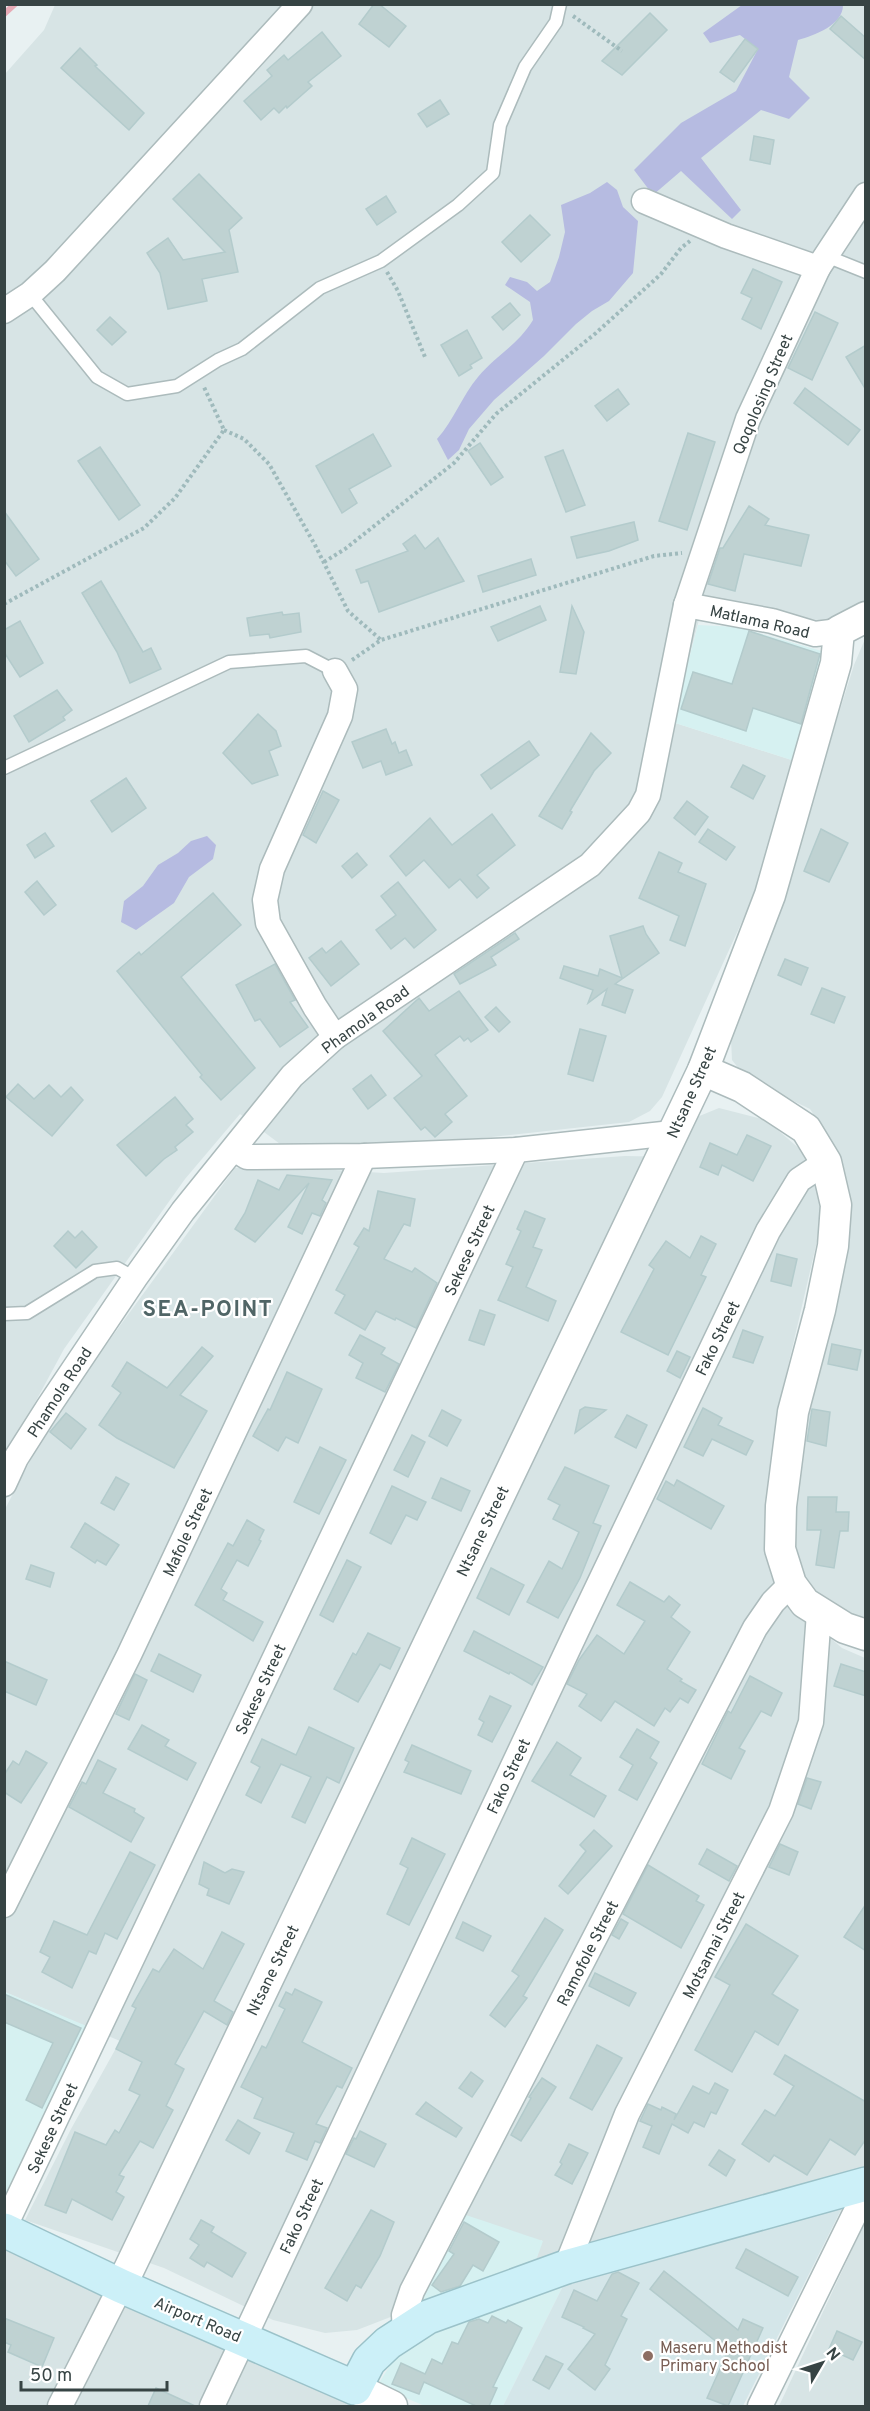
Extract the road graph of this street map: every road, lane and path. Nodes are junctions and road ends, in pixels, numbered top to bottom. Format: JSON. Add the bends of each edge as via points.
{"nodes":[{"id":1,"x":300,"y":4,"type":"edge"},
{"id":2,"x":559,"y":8,"type":"edge"},
{"id":3,"x":622,"y":51,"type":"dead end"},
{"id":4,"x":866,"y":195,"type":"edge"},
{"id":5,"x":644,"y":201,"type":"dead end"},
{"id":6,"x":707,"y":228,"type":"junction"},
{"id":7,"x":381,"y":261,"type":"junction"},
{"id":8,"x":822,"y":262,"type":"junction"},
{"id":9,"x":866,"y":272,"type":"edge"},
{"id":10,"x":30,"y":294,"type":"junction"},
{"id":11,"x":4,"y":311,"type":"edge"},
{"id":12,"x":425,"y":357,"type":"dead end"},
{"id":13,"x":198,"y":374,"type":"junction"},
{"id":14,"x":224,"y":430,"type":"junction"},
{"id":15,"x":704,"y":552,"type":"junction"},
{"id":16,"x":324,"y":562,"type":"junction"},
{"id":17,"x":4,"y":604,"type":"edge"},
{"id":18,"x":686,"y":606,"type":"junction"},
{"id":19,"x":866,"y":617,"type":"edge"},
{"id":20,"x":839,"y":631,"type":"junction"},
{"id":21,"x":381,"y":640,"type":"junction"},
{"id":22,"x":335,"y":671,"type":"junction"},
{"id":23,"x":4,"y":768,"type":"edge"},
{"id":24,"x":335,"y":1037,"type":"junction"},
{"id":25,"x":703,"y":1070,"type":"junction"},
{"id":26,"x":672,"y":1133,"type":"junction"},
{"id":27,"x":234,"y":1149,"type":"junction"},
{"id":28,"x":516,"y":1150,"type":"junction"},
{"id":29,"x":364,"y":1156,"type":"junction"},
{"id":30,"x":826,"y":1162,"type":"junction"},
{"id":31,"x":135,"y":1278,"type":"junction"},
{"id":32,"x":4,"y":1314,"type":"edge"},
{"id":33,"x":4,"y":1484,"type":"edge"},
{"id":34,"x":791,"y":1584,"type":"junction"},
{"id":35,"x":819,"y":1613,"type":"junction"},
{"id":36,"x":866,"y":1635,"type":"edge"},
{"id":37,"x":4,"y":1905,"type":"edge"},
{"id":38,"x":866,"y":2184,"type":"edge"},
{"id":39,"x":866,"y":2191,"type":"edge"},
{"id":40,"x":4,"y":2229,"type":"edge"},
{"id":41,"x":566,"y":2266,"type":"junction"},
{"id":42,"x":121,"y":2286,"type":"junction"},
{"id":43,"x":405,"y":2332,"type":"junction"},
{"id":44,"x":243,"y":2339,"type":"junction"},
{"id":45,"x":351,"y":2397,"type":"edge"},
{"id":46,"x":60,"y":2406,"type":"edge"},
{"id":47,"x":212,"y":2406,"type":"edge"},
{"id":48,"x":392,"y":2406,"type":"edge"},
{"id":49,"x":760,"y":2406,"type":"edge"}],
"edges":[{"from":1,"to":10,"type":"street"},
{"from":2,"to":3,"type":"path"},
{"from":2,"to":7,"type":"lane","via":[[556,22],[525,67],[500,125],[493,173],[450,211]]},
{"from":4,"to":8,"type":"street","name":"Qoqolosing Street"},
{"from":5,"to":6,"type":"street"},
{"from":6,"to":8,"type":"street"},
{"from":6,"to":16,"type":"path","via":[[681,248],[661,274],[596,333],[496,414],[454,463]]},
{"from":7,"to":12,"type":"path"},
{"from":7,"to":13,"type":"lane","via":[[320,288],[242,349]]},
{"from":8,"to":9,"type":"lane"},
{"from":8,"to":15,"type":"street","name":"Qoqolosing Street","via":[[748,419]]},
{"from":10,"to":11,"type":"street"},
{"from":10,"to":13,"type":"lane","via":[[98,377],[127,394],[177,386]]},
{"from":13,"to":14,"type":"path"},
{"from":14,"to":16,"type":"path","via":[[244,439],[269,464]]},
{"from":14,"to":17,"type":"path","via":[[175,498],[144,528]]},
{"from":15,"to":18,"type":"street","name":"Qoqolosing Street"},
{"from":15,"to":21,"type":"path","via":[[654,556]]},
{"from":16,"to":21,"type":"path","via":[[348,611]]},
{"from":18,"to":20,"type":"street","name":"Matlama Road","via":[[772,621],[815,634]]},
{"from":18,"to":24,"type":"street","name":"Phamola Road","via":[[648,795],[639,812],[590,865]]},
{"from":19,"to":20,"type":"street","name":"Matlama Road"},
{"from":20,"to":25,"type":"street","name":"Ntsane Street","via":[[837,663],[770,896]]},
{"from":21,"to":22,"type":"path"},
{"from":22,"to":23,"type":"lane","via":[[306,656],[230,662]]},
{"from":22,"to":24,"type":"street","via":[[345,689],[340,716],[272,869],[265,900],[268,923]]},
{"from":24,"to":27,"type":"street","name":"Phamola Road","via":[[292,1076]]},
{"from":25,"to":26,"type":"street","name":"Ntsane Street"},
{"from":25,"to":30,"type":"street","via":[[742,1087],[806,1129]]},
{"from":26,"to":28,"type":"street"},
{"from":26,"to":42,"type":"street","name":"Ntsane Street"},
{"from":27,"to":29,"type":"street","via":[[247,1157]]},
{"from":27,"to":31,"type":"street","name":"Phamola Road"},
{"from":28,"to":29,"type":"street"},
{"from":28,"to":40,"type":"street","name":"Sekese Street"},
{"from":29,"to":37,"type":"street","name":"Mafole Street","via":[[129,1655]]},
{"from":30,"to":34,"type":"street","via":[[836,1205],[833,1246],[793,1412],[781,1506],[780,1549]]},
{"from":30,"to":44,"type":"street","name":"Fako Street","via":[[799,1179],[768,1232]]},
{"from":31,"to":32,"type":"lane","via":[[117,1268],[95,1271],[27,1313]]},
{"from":31,"to":33,"type":"street","name":"Phamola Road","via":[[49,1406]]},
{"from":34,"to":35,"type":"street","via":[[805,1603]]},
{"from":34,"to":43,"type":"street","name":"Ramofole Street","via":[[755,1628],[412,2291],[404,2315]]},
{"from":35,"to":36,"type":"street"},
{"from":35,"to":41,"type":"street","name":"Motsamai Street","via":[[811,1722],[781,1811],[627,2114]]},
{"from":38,"to":41,"type":"main road"},
{"from":39,"to":49,"type":"street"},
{"from":40,"to":42,"type":"main road","name":"Airport Road"},
{"from":41,"to":43,"type":"main road","via":[[428,2317]]},
{"from":42,"to":44,"type":"main road","name":"Airport Road"},
{"from":42,"to":46,"type":"street","name":"Ntsane Street"},
{"from":43,"to":45,"type":"main road","via":[[369,2361]]},
{"from":44,"to":45,"type":"main road","name":"Airport Road"},
{"from":44,"to":47,"type":"street","name":"Fako Street"},
{"from":45,"to":48,"type":"street","name":"Airport Road"}]}
